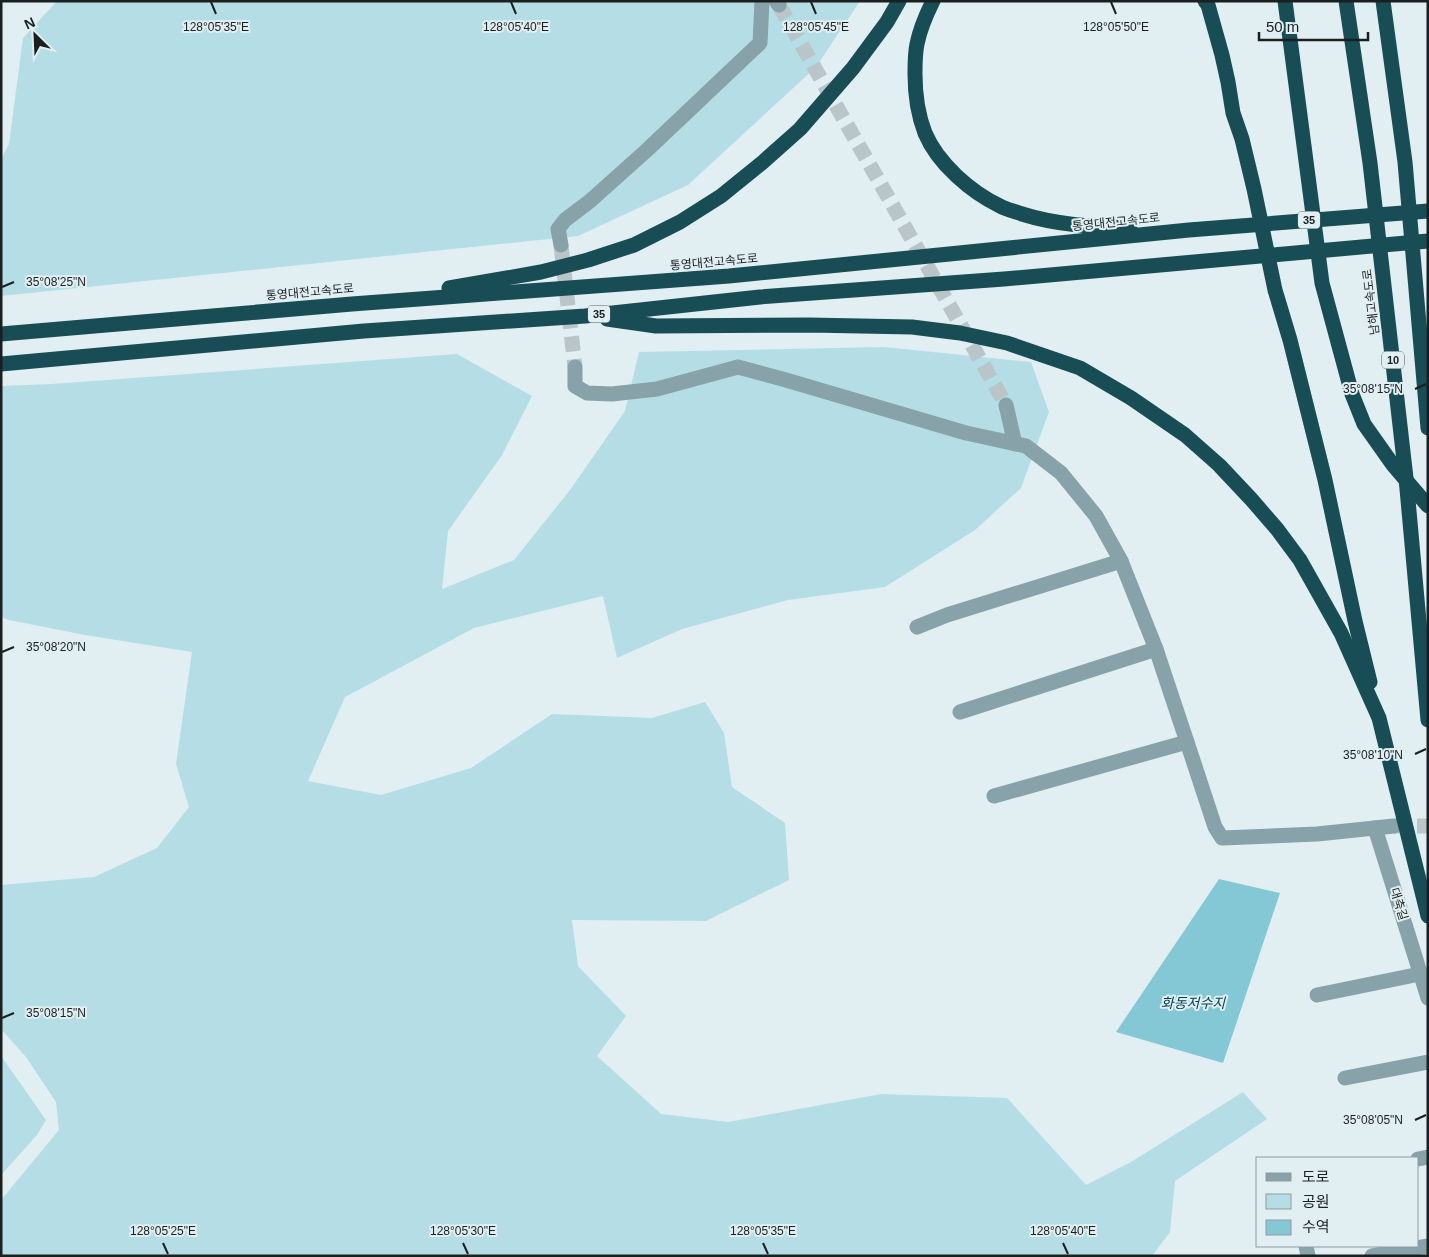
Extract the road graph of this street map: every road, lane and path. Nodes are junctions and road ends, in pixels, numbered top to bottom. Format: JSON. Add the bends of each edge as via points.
{"nodes":[{"id":1,"x":762,"y":1,"type":"edge"},
{"id":2,"x":899,"y":1,"type":"edge"},
{"id":3,"x":933,"y":1,"type":"edge"},
{"id":4,"x":1205,"y":1,"type":"edge"},
{"id":5,"x":1285,"y":1,"type":"edge"},
{"id":6,"x":1346,"y":1,"type":"edge"},
{"id":7,"x":1383,"y":1,"type":"edge"},
{"id":8,"x":1428,"y":211,"type":"edge"},
{"id":9,"x":1189,"y":230,"type":"junction"},
{"id":10,"x":1428,"y":241,"type":"edge"},
{"id":11,"x":561,"y":246,"type":"tunnel mouth"},
{"id":12,"x":352,"y":304,"type":"junction"},
{"id":13,"x":585,"y":316,"type":"junction"},
{"id":14,"x":1,"y":334,"type":"edge"},
{"id":15,"x":1,"y":364,"type":"edge"},
{"id":16,"x":574,"y":367,"type":"tunnel mouth"},
{"id":17,"x":1006,"y":405,"type":"tunnel mouth"},
{"id":18,"x":1428,"y":428,"type":"edge"},
{"id":19,"x":1015,"y":444,"type":"junction"},
{"id":20,"x":1428,"y":506,"type":"edge"},
{"id":21,"x":1121,"y":561,"type":"junction"},
{"id":22,"x":917,"y":627,"type":"dead end"},
{"id":23,"x":1156,"y":649,"type":"junction"},
{"id":24,"x":960,"y":712,"type":"dead end"},
{"id":25,"x":1379,"y":718,"type":"junction"},
{"id":26,"x":1428,"y":720,"type":"edge"},
{"id":27,"x":1187,"y":742,"type":"junction"},
{"id":28,"x":994,"y":796,"type":"dead end"},
{"id":29,"x":1394,"y":826,"type":"tunnel mouth"},
{"id":30,"x":1375,"y":828,"type":"junction"},
{"id":31,"x":1428,"y":916,"type":"edge"},
{"id":32,"x":1420,"y":974,"type":"junction"},
{"id":33,"x":1317,"y":995,"type":"dead end"},
{"id":34,"x":1428,"y":998,"type":"edge"},
{"id":35,"x":1428,"y":1062,"type":"edge"},
{"id":36,"x":1345,"y":1078,"type":"dead end"},
{"id":37,"x":1428,"y":1246,"type":"edge"},
{"id":38,"x":1372,"y":1256,"type":"edge"}],
"edges":[{"from":1,"to":11,"type":"street","via":[[760,43],[647,150],[565,220],[558,229]]},
{"from":2,"to":12,"type":"highway","via":[[888,22],[853,68],[800,129],[721,196],[680,222],[634,245],[541,272]]},
{"from":3,"to":9,"type":"highway","via":[[916,45],[915,90],[925,133],[936,152],[962,181],[1002,207],[1041,220],[1116,228]]},
{"from":4,"to":25,"type":"highway","via":[[1222,55],[1275,290],[1323,471]]},
{"from":5,"to":20,"type":"highway","via":[[1322,283],[1352,394],[1364,424]]},
{"from":6,"to":26,"type":"highway","name":"남해고속도로","number":"10","via":[[1370,163],[1406,478]]},
{"from":7,"to":18,"type":"highway","number":"10","via":[[1405,162]]},
{"from":8,"to":9,"type":"highway","name":"통영대전고속도로","number":"35"},
{"from":9,"to":12,"type":"highway","name":"통영대전고속도로","number":"35","via":[[729,276]]},
{"from":10,"to":13,"type":"highway","number":"35","via":[[760,297]]},
{"from":12,"to":14,"type":"highway","name":"통영대전고속도로","number":"35"},
{"from":13,"to":15,"type":"highway","number":"35","via":[[364,331]]},
{"from":13,"to":25,"type":"highway","via":[[656,326],[912,327],[1007,343],[1080,368],[1185,434],[1252,499],[1300,560],[1341,633]]},
{"from":16,"to":19,"type":"street","via":[[575,386],[587,393],[612,394],[658,390],[738,368]]},
{"from":17,"to":19,"type":"street"},
{"from":19,"to":21,"type":"street","via":[[1026,446],[1061,474],[1096,516]]},
{"from":21,"to":22,"type":"street"},
{"from":21,"to":23,"type":"street"},
{"from":23,"to":24,"type":"street"},
{"from":23,"to":27,"type":"street"},
{"from":25,"to":31,"type":"highway"},
{"from":27,"to":28,"type":"street"},
{"from":27,"to":30,"type":"street","via":[[1215,827],[1222,838]]},
{"from":29,"to":30,"type":"street"},
{"from":30,"to":32,"type":"street","name":"대축길"},
{"from":32,"to":33,"type":"street"},
{"from":32,"to":34,"type":"street","name":"대축길"},
{"from":35,"to":36,"type":"street"},
{"from":37,"to":38,"type":"street"}]}
